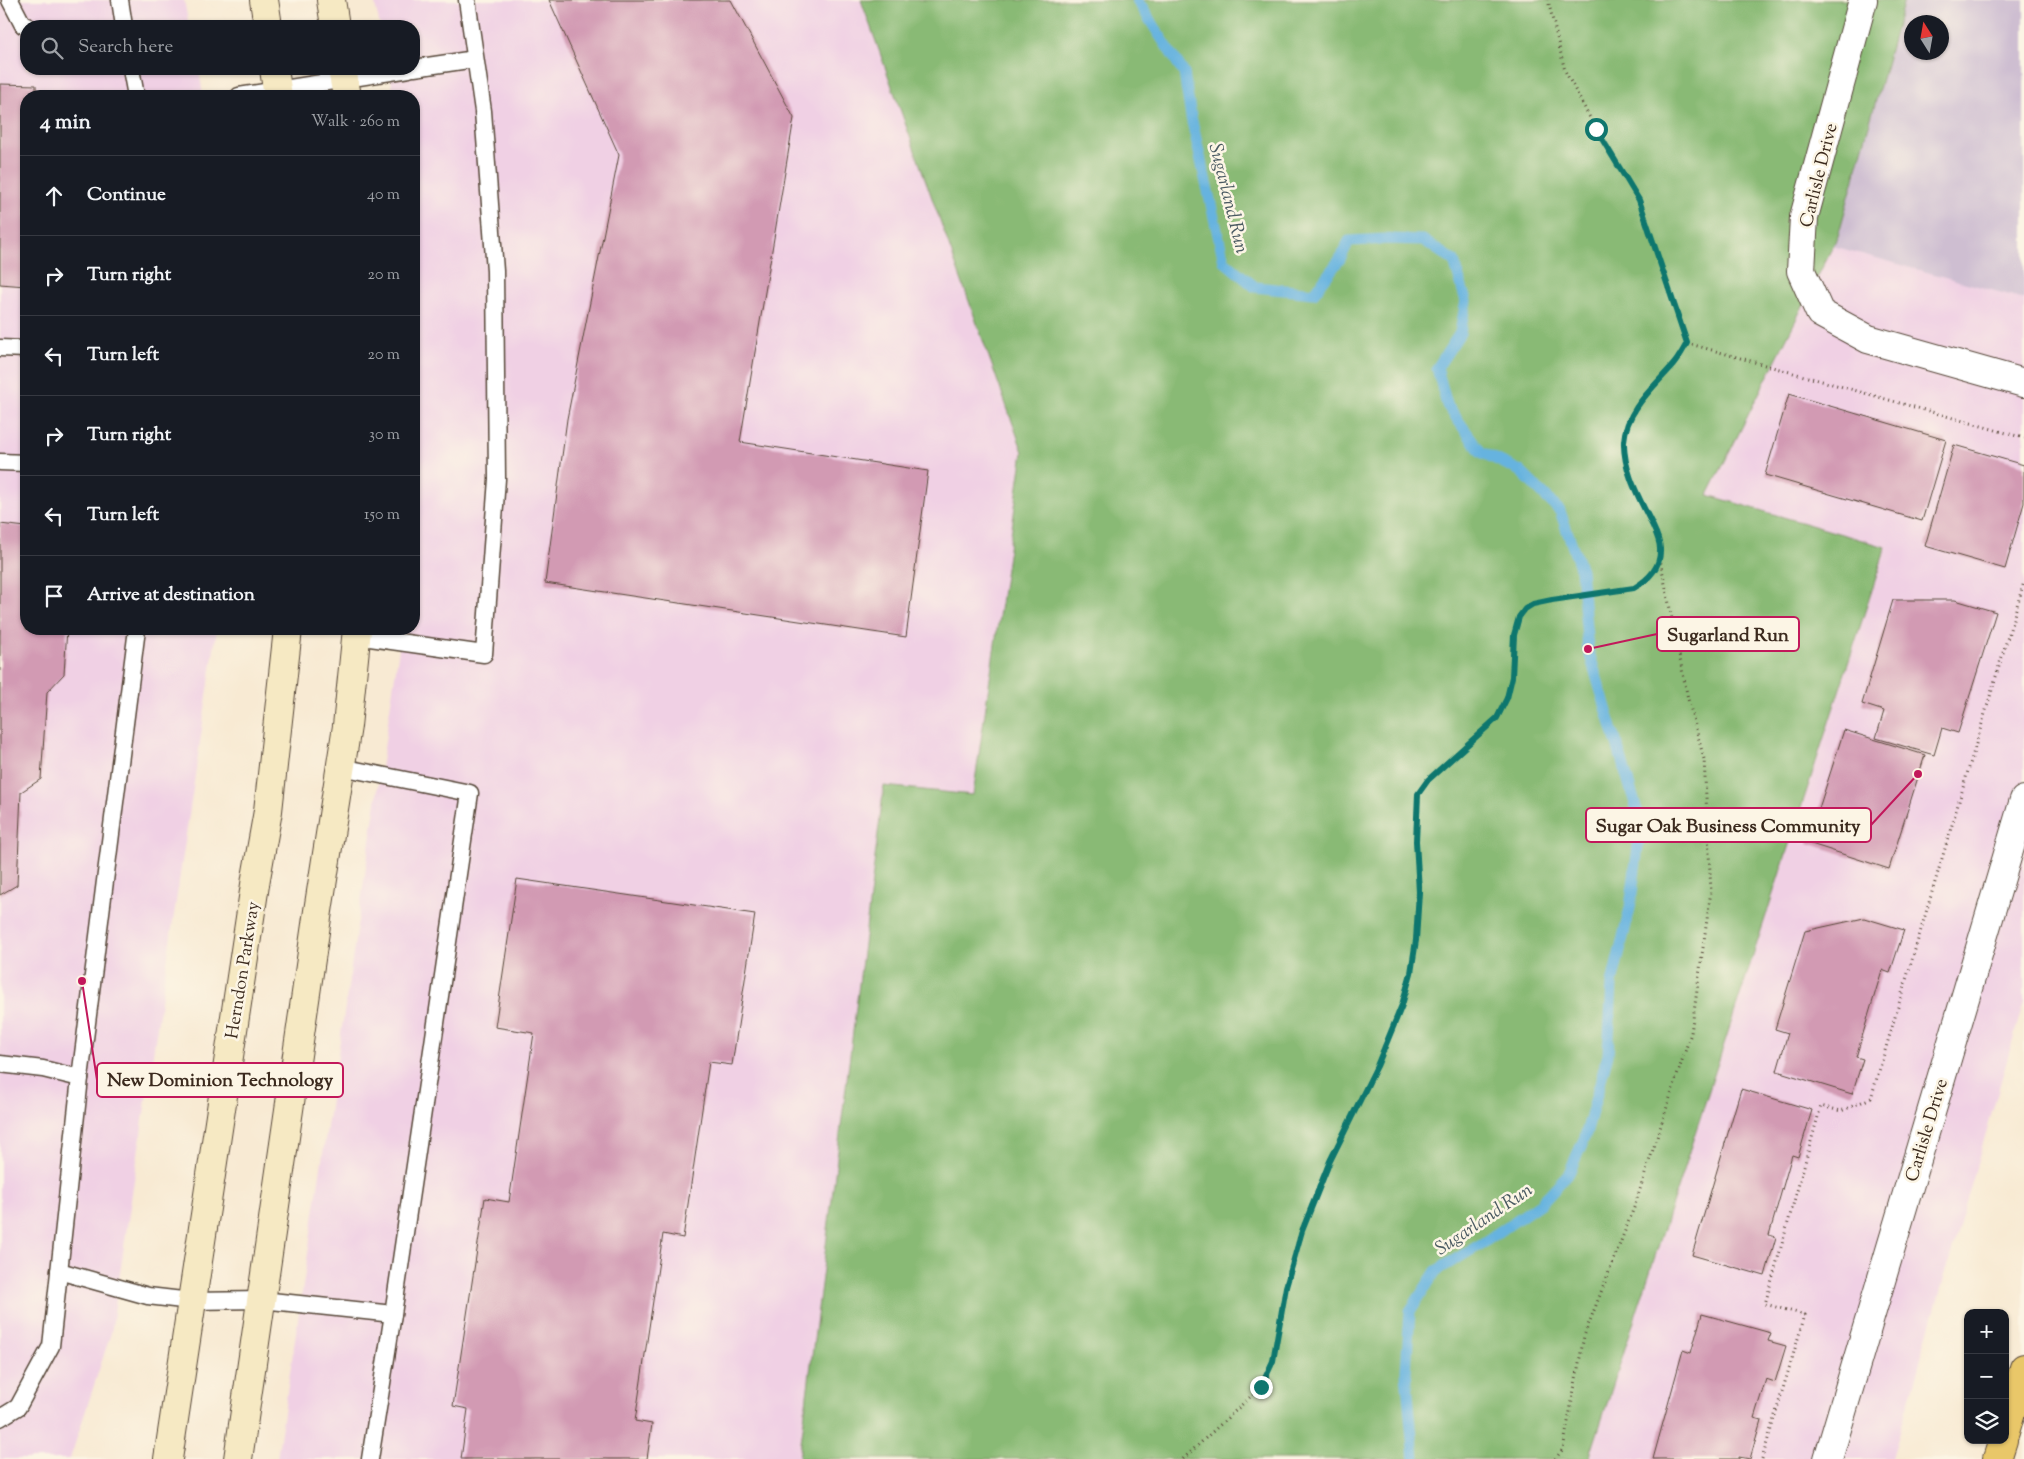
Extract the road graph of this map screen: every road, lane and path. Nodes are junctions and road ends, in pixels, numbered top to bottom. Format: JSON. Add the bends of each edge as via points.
{"nodes":[{"id":1,"x":10,"y":0,"type":"edge"},
{"id":2,"x":120,"y":0,"type":"edge"},
{"id":3,"x":264,"y":0,"type":"edge"},
{"id":4,"x":331,"y":0,"type":"edge"},
{"id":5,"x":467,"y":0,"type":"edge"},
{"id":6,"x":1548,"y":0,"type":"edge"},
{"id":7,"x":1863,"y":0,"type":"edge"},
{"id":8,"x":20,"y":20,"type":"edge"},
{"id":9,"x":123,"y":20,"type":"edge"},
{"id":10,"x":267,"y":20,"type":"edge"},
{"id":11,"x":334,"y":20,"type":"edge"},
{"id":12,"x":475,"y":59,"type":"junction"},
{"id":13,"x":420,"y":67,"type":"edge"},
{"id":14,"x":132,"y":75,"type":"edge"},
{"id":15,"x":376,"y":75,"type":"edge"},
{"id":16,"x":344,"y":81,"type":"edge"},
{"id":17,"x":277,"y":85,"type":"edge"},
{"id":18,"x":135,"y":90,"type":"edge"},
{"id":19,"x":259,"y":90,"type":"edge"},
{"id":20,"x":1687,"y":343,"type":"junction"},
{"id":21,"x":0,"y":348,"type":"edge"},
{"id":22,"x":20,"y":349,"type":"edge"},
{"id":23,"x":2024,"y":383,"type":"edge"},
{"id":24,"x":2024,"y":438,"type":"edge"},
{"id":25,"x":0,"y":462,"type":"edge"},
{"id":26,"x":20,"y":463,"type":"edge"},
{"id":27,"x":1659,"y":558,"type":"junction"},
{"id":28,"x":2024,"y":582,"type":"edge"},
{"id":29,"x":136,"y":635,"type":"edge"},
{"id":30,"x":287,"y":635,"type":"edge"},
{"id":31,"x":357,"y":635,"type":"edge"},
{"id":32,"x":374,"y":635,"type":"edge"},
{"id":33,"x":340,"y":767,"type":"junction"},
{"id":34,"x":2024,"y":800,"type":"edge"},
{"id":35,"x":0,"y":1064,"type":"edge"},
{"id":36,"x":80,"y":1078,"type":"junction"},
{"id":37,"x":59,"y":1271,"type":"junction"},
{"id":38,"x":262,"y":1300,"type":"junction"},
{"id":39,"x":191,"y":1301,"type":"junction"},
{"id":40,"x":393,"y":1314,"type":"junction"},
{"id":41,"x":2024,"y":1368,"type":"edge"},
{"id":42,"x":0,"y":1418,"type":"edge"},
{"id":43,"x":2009,"y":1419,"type":"edge"},
{"id":44,"x":2002,"y":1444,"type":"edge"},
{"id":45,"x":168,"y":1459,"type":"edge"},
{"id":46,"x":238,"y":1459,"type":"edge"},
{"id":47,"x":370,"y":1459,"type":"edge"},
{"id":48,"x":1183,"y":1459,"type":"edge"},
{"id":49,"x":1555,"y":1459,"type":"edge"},
{"id":50,"x":1762,"y":1459,"type":"edge"},
{"id":51,"x":1828,"y":1459,"type":"edge"},
{"id":52,"x":1997,"y":1459,"type":"edge"}],
"edges":[{"from":1,"to":8,"type":"lane"},
{"from":2,"to":9,"type":"lane"},
{"from":3,"to":10,"type":"main road"},
{"from":4,"to":11,"type":"main road"},
{"from":5,"to":12,"type":"lane"},
{"from":6,"to":20,"type":"path","via":[[1565,71],[1639,200]]},
{"from":7,"to":23,"type":"street","name":"Carlisle Drive","via":[[1804,217],[1800,271],[1820,313],[1868,339]]},
{"from":12,"to":13,"type":"lane"},
{"from":12,"to":32,"type":"lane","via":[[483,111],[495,271],[497,479],[484,654]]},
{"from":14,"to":18,"type":"lane"},
{"from":15,"to":16,"type":"lane"},
{"from":16,"to":17,"type":"lane"},
{"from":17,"to":19,"type":"lane"},
{"from":20,"to":24,"type":"path"},
{"from":20,"to":27,"type":"path","via":[[1675,363],[1640,401],[1624,440],[1632,482],[1658,539]]},
{"from":21,"to":22,"type":"lane"},
{"from":25,"to":26,"type":"lane"},
{"from":27,"to":48,"type":"path","via":[[1645,582],[1634,588],[1552,600],[1525,609],[1514,635],[1512,677],[1507,698],[1497,718],[1428,780],[1418,794],[1416,940],[1402,1005],[1377,1066],[1330,1161],[1302,1231],[1286,1287],[1268,1374],[1261,1387]]},
{"from":27,"to":49,"type":"path","via":[[1688,699],[1704,758],[1712,891],[1691,1034],[1635,1204],[1584,1336],[1563,1449]]},
{"from":28,"to":50,"type":"path","via":[[1871,1098],[1841,1111],[1821,1106],[1765,1304],[1805,1315]]},
{"from":29,"to":36,"type":"lane"},
{"from":30,"to":39,"type":"main road","name":"Herndon Parkway","via":[[268,811]]},
{"from":31,"to":33,"type":"main road"},
{"from":33,"to":38,"type":"main road"},
{"from":33,"to":40,"type":"lane","via":[[470,793]]},
{"from":34,"to":51,"type":"street","name":"Carlisle Drive"},
{"from":35,"to":36,"type":"lane"},
{"from":36,"to":37,"type":"lane"},
{"from":37,"to":39,"type":"lane","via":[[148,1296]]},
{"from":37,"to":42,"type":"lane","via":[[52,1346],[18,1407]]},
{"from":38,"to":39,"type":"lane"},
{"from":38,"to":40,"type":"lane"},
{"from":38,"to":46,"type":"main road"},
{"from":39,"to":45,"type":"main road","name":"Herndon Parkway"},
{"from":40,"to":47,"type":"lane"},
{"from":41,"to":43,"type":"highway"},
{"from":44,"to":52,"type":"highway"}]}
